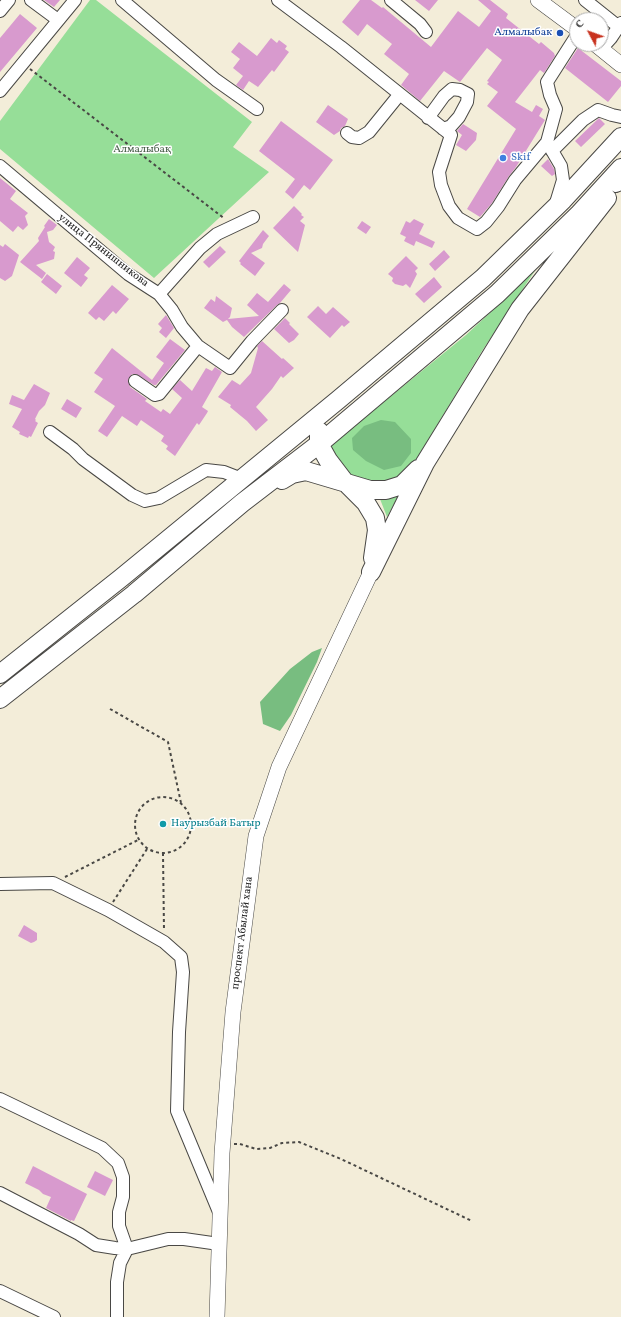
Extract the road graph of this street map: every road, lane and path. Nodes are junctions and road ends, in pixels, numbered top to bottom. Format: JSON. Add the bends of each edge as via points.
{"nodes":[{"id":1,"x":9,"y":0,"type":"edge"},
{"id":2,"x":31,"y":0,"type":"edge"},
{"id":3,"x":75,"y":0,"type":"edge"},
{"id":4,"x":122,"y":0,"type":"edge"},
{"id":5,"x":278,"y":0,"type":"edge"},
{"id":6,"x":391,"y":0,"type":"edge"},
{"id":7,"x":538,"y":0,"type":"edge"},
{"id":8,"x":585,"y":0,"type":"edge"},
{"id":9,"x":0,"y":11,"type":"edge"},
{"id":10,"x":58,"y":20,"type":"junction"},
{"id":11,"x":569,"y":23,"type":"edge"},
{"id":12,"x":620,"y":25,"type":"edge"},
{"id":13,"x":426,"y":32,"type":"dead end"},
{"id":14,"x":609,"y":39,"type":"edge"},
{"id":15,"x":569,"y":48,"type":"edge"},
{"id":16,"x":605,"y":52,"type":"edge"},
{"id":17,"x":23,"y":63,"type":"junction"},
{"id":18,"x":621,"y":65,"type":"edge"},
{"id":19,"x":0,"y":92,"type":"edge"},
{"id":20,"x":399,"y":95,"type":"junction"},
{"id":21,"x":256,"y":109,"type":"dead end"},
{"id":22,"x":621,"y":117,"type":"edge"},
{"id":23,"x":428,"y":118,"type":"junction"},
{"id":24,"x":447,"y":132,"type":"junction"},
{"id":25,"x":347,"y":133,"type":"dead end"},
{"id":26,"x":621,"y":137,"type":"edge"},
{"id":27,"x":549,"y":146,"type":"junction"},
{"id":28,"x":0,"y":166,"type":"edge"},
{"id":29,"x":621,"y":168,"type":"edge"},
{"id":30,"x":619,"y":183,"type":"edge"},
{"id":31,"x":555,"y":208,"type":"junction"},
{"id":32,"x":253,"y":217,"type":"dead end"},
{"id":33,"x":234,"y":226,"type":"junction"},
{"id":34,"x":159,"y":294,"type":"junction"},
{"id":35,"x":282,"y":310,"type":"dead end"},
{"id":36,"x":198,"y":346,"type":"junction"},
{"id":37,"x":135,"y":381,"type":"dead end"},
{"id":38,"x":338,"y":400,"type":"junction"},
{"id":39,"x":50,"y":432,"type":"dead end"},
{"id":40,"x":320,"y":444,"type":"junction"},
{"id":41,"x":425,"y":463,"type":"junction"},
{"id":42,"x":242,"y":479,"type":"junction"},
{"id":43,"x":344,"y":481,"type":"junction"},
{"id":44,"x":242,"y":503,"type":"junction"},
{"id":45,"x":371,"y":572,"type":"junction"},
{"id":46,"x":0,"y":674,"type":"edge"},
{"id":47,"x":0,"y":699,"type":"edge"},
{"id":48,"x":110,"y":709,"type":"dead end"},
{"id":49,"x":181,"y":803,"type":"junction"},
{"id":50,"x":138,"y":840,"type":"junction"},
{"id":51,"x":147,"y":849,"type":"junction"},
{"id":52,"x":163,"y":853,"type":"junction"},
{"id":53,"x":53,"y":883,"type":"junction"},
{"id":54,"x":0,"y":884,"type":"edge"},
{"id":55,"x":108,"y":910,"type":"junction"},
{"id":56,"x":164,"y":942,"type":"junction"},
{"id":57,"x":0,"y":1099,"type":"edge"},
{"id":58,"x":222,"y":1144,"type":"junction"},
{"id":59,"x":0,"y":1193,"type":"edge"},
{"id":60,"x":220,"y":1215,"type":"junction"},
{"id":61,"x":472,"y":1221,"type":"dead end"},
{"id":62,"x":218,"y":1244,"type":"junction"},
{"id":63,"x":127,"y":1249,"type":"junction"},
{"id":64,"x":0,"y":1291,"type":"edge"},
{"id":65,"x":54,"y":1317,"type":"edge"},
{"id":66,"x":117,"y":1317,"type":"edge"},
{"id":67,"x":217,"y":1317,"type":"edge"}],
"edges":[{"from":1,"to":9,"type":"street"},
{"from":2,"to":10,"type":"street"},
{"from":3,"to":10,"type":"street"},
{"from":4,"to":21,"type":"street","via":[[216,80]]},
{"from":5,"to":20,"type":"street"},
{"from":6,"to":13,"type":"street"},
{"from":7,"to":11,"type":"main road"},
{"from":8,"to":12,"type":"street"},
{"from":10,"to":17,"type":"street"},
{"from":12,"to":14,"type":"street"},
{"from":15,"to":27,"type":"street","via":[[548,82],[556,109]]},
{"from":16,"to":18,"type":"main road"},
{"from":17,"to":19,"type":"street"},
{"from":17,"to":33,"type":"path"},
{"from":20,"to":23,"type":"street"},
{"from":20,"to":25,"type":"street","via":[[369,132],[359,138]]},
{"from":22,"to":27,"type":"street","via":[[598,110]]},
{"from":23,"to":24,"type":"street"},
{"from":23,"to":24,"type":"street","via":[[452,89],[468,94],[459,117]]},
{"from":24,"to":27,"type":"street","via":[[440,172],[441,185],[449,206],[458,218],[477,229],[490,217],[515,180]]},
{"from":26,"to":31,"type":"highway"},
{"from":27,"to":31,"type":"street","via":[[561,166],[563,180]]},
{"from":28,"to":34,"type":"street","name":"улица Прянишникова","via":[[128,274]]},
{"from":29,"to":40,"type":"highway","via":[[578,215],[497,294]]},
{"from":30,"to":41,"type":"highway","via":[[520,309]]},
{"from":31,"to":38,"type":"highway","via":[[483,278]]},
{"from":32,"to":33,"type":"street"},
{"from":33,"to":34,"type":"street","via":[[217,234],[200,248]]},
{"from":34,"to":36,"type":"street","name":"улица Прянишникова"},
{"from":35,"to":36,"type":"street","name":"улица Прянишникова","via":[[230,368]]},
{"from":36,"to":37,"type":"street","via":[[159,394],[155,395]]},
{"from":38,"to":40,"type":"highway","via":[[319,429]]},
{"from":38,"to":42,"type":"highway"},
{"from":39,"to":42,"type":"street","via":[[82,459],[132,495],[145,501],[159,498],[206,470],[224,472]]},
{"from":40,"to":43,"type":"highway"},
{"from":40,"to":44,"type":"highway"},
{"from":41,"to":43,"type":"highway","via":[[402,485],[386,490],[370,490]]},
{"from":41,"to":45,"type":"highway"},
{"from":42,"to":46,"type":"highway"},
{"from":43,"to":44,"type":"highway","via":[[306,471],[292,474]]},
{"from":43,"to":45,"type":"highway","via":[[366,504],[375,518]]},
{"from":44,"to":47,"type":"highway","via":[[134,594]]},
{"from":45,"to":58,"type":"main road","name":"проспект Абылай хана","via":[[279,767],[256,836],[233,1012]]},
{"from":48,"to":49,"type":"path","via":[[168,742]]},
{"from":49,"to":50,"type":"path","via":[[166,796],[149,799],[142,804],[134,819]]},
{"from":49,"to":52,"type":"path","via":[[190,817],[190,834],[179,848]]},
{"from":50,"to":51,"type":"path"},
{"from":50,"to":53,"type":"path"},
{"from":51,"to":52,"type":"path"},
{"from":51,"to":55,"type":"path"},
{"from":52,"to":56,"type":"path"},
{"from":53,"to":54,"type":"street"},
{"from":53,"to":55,"type":"street"},
{"from":55,"to":56,"type":"street"},
{"from":56,"to":60,"type":"street","via":[[181,957],[183,972],[177,1111]]},
{"from":57,"to":63,"type":"street","via":[[102,1148],[118,1164],[123,1177],[123,1197],[118,1226]]},
{"from":58,"to":60,"type":"main road","name":"проспект Абылай хана"},
{"from":58,"to":61,"type":"path","via":[[240,1144],[256,1149],[299,1142]]},
{"from":59,"to":63,"type":"street","via":[[96,1245]]},
{"from":60,"to":62,"type":"main road","name":"проспект Абылай хана"},
{"from":62,"to":63,"type":"street","via":[[168,1239]]},
{"from":62,"to":67,"type":"main road","name":"проспект Абылай хана"},
{"from":63,"to":66,"type":"street","via":[[120,1263],[117,1282]]},
{"from":64,"to":65,"type":"street"}]}
